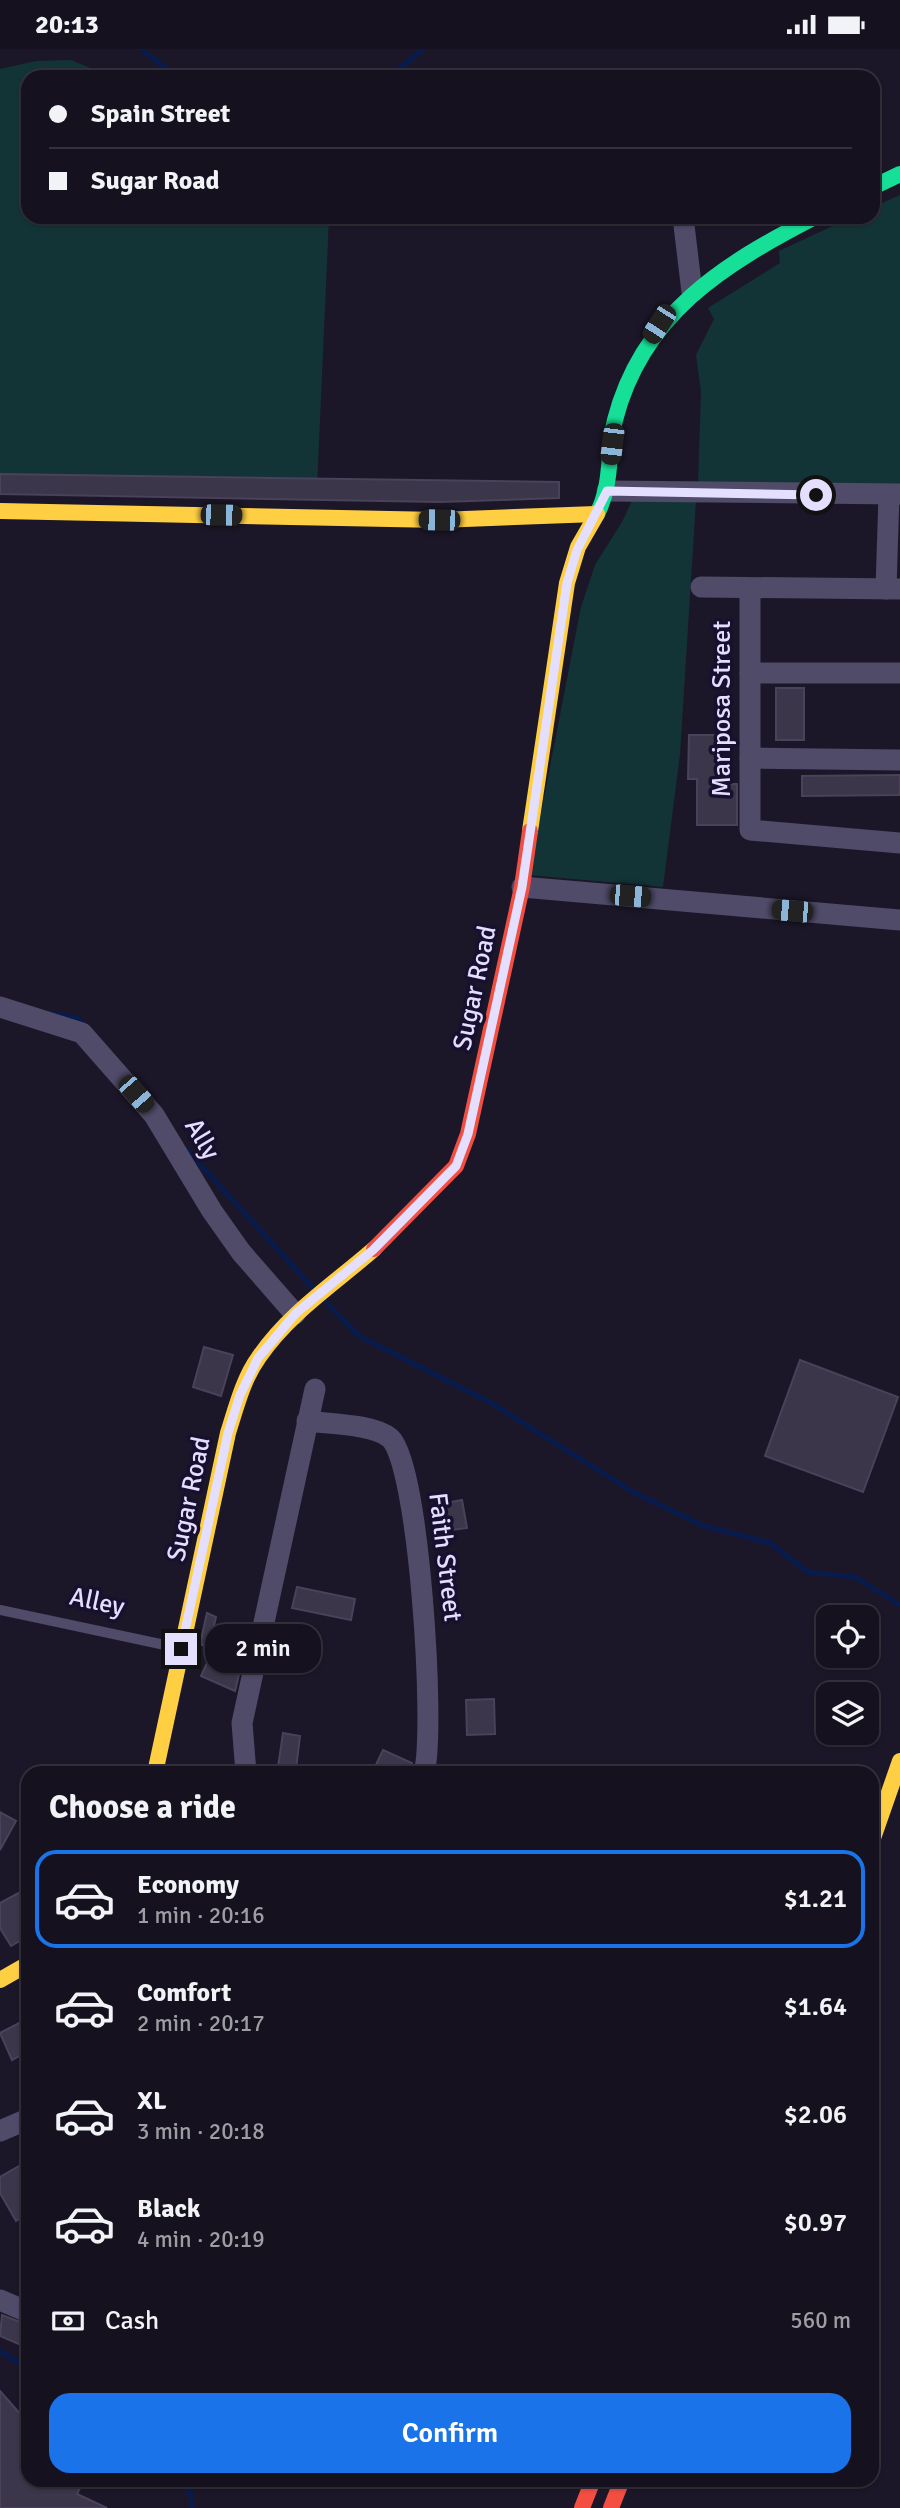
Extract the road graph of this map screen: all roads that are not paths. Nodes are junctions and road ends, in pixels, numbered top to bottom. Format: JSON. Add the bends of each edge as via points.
{"nodes":[{"id":1,"x":900,"y":174,"type":"edge"},
{"id":2,"x":880,"y":184,"type":"edge"},
{"id":3,"x":684,"y":224,"type":"edge"},
{"id":4,"x":801,"y":224,"type":"edge"},
{"id":5,"x":692,"y":292,"type":"junction"},
{"id":6,"x":607,"y":491,"type":"junction"},
{"id":7,"x":894,"y":505,"type":"edge"},
{"id":8,"x":0,"y":511,"type":"edge"},
{"id":9,"x":596,"y":514,"type":"junction"},
{"id":10,"x":894,"y":546,"type":"edge"},
{"id":11,"x":701,"y":587,"type":"dead end"},
{"id":12,"x":750,"y":589,"type":"junction"},
{"id":13,"x":893,"y":589,"type":"edge"},
{"id":14,"x":750,"y":673,"type":"junction"},
{"id":15,"x":900,"y":673,"type":"edge"},
{"id":16,"x":750,"y":758,"type":"junction"},
{"id":17,"x":900,"y":760,"type":"edge"},
{"id":18,"x":900,"y":843,"type":"edge"},
{"id":19,"x":522,"y":887,"type":"junction"},
{"id":20,"x":900,"y":921,"type":"edge"},
{"id":21,"x":0,"y":1007,"type":"edge"},
{"id":22,"x":295,"y":1314,"type":"junction"},
{"id":23,"x":315,"y":1389,"type":"dead end"},
{"id":24,"x":307,"y":1421,"type":"junction"},
{"id":25,"x":0,"y":1610,"type":"edge"},
{"id":26,"x":181,"y":1649,"type":"junction"},
{"id":27,"x":900,"y":1761,"type":"edge"},
{"id":28,"x":156,"y":1766,"type":"edge"},
{"id":29,"x":245,"y":1766,"type":"edge"},
{"id":30,"x":425,"y":1766,"type":"edge"},
{"id":31,"x":879,"y":1821,"type":"edge"},
{"id":32,"x":21,"y":1967,"type":"edge"},
{"id":33,"x":0,"y":1980,"type":"edge"},
{"id":34,"x":21,"y":2122,"type":"edge"},
{"id":35,"x":0,"y":2131,"type":"edge"},
{"id":36,"x":0,"y":2300,"type":"edge"},
{"id":37,"x":21,"y":2309,"type":"edge"},
{"id":38,"x":590,"y":2487,"type":"edge"},
{"id":39,"x":604,"y":2487,"type":"edge"},
{"id":40,"x":619,"y":2487,"type":"edge"},
{"id":41,"x":611,"y":2507,"type":"edge"},
{"id":42,"x":582,"y":2508,"type":"edge"}],
"edges":[{"from":1,"to":2,"type":"main road"},
{"from":3,"to":5,"type":"street"},
{"from":4,"to":5,"type":"main road","name":"Sugar Road","via":[[767,241]]},
{"from":5,"to":6,"type":"main road","name":"Sugar Road","via":[[659,324],[637,358],[615,421]]},
{"from":6,"to":7,"type":"street"},
{"from":6,"to":9,"type":"main road","name":"Sugar Road"},
{"from":7,"to":10,"type":"street"},
{"from":8,"to":9,"type":"main road","via":[[439,520]]},
{"from":9,"to":19,"type":"main road","name":"Sugar Road","via":[[577,550],[567,583]]},
{"from":10,"to":13,"type":"street"},
{"from":11,"to":12,"type":"street"},
{"from":12,"to":13,"type":"street"},
{"from":12,"to":14,"type":"street","name":"Mariposa Street"},
{"from":14,"to":15,"type":"street"},
{"from":14,"to":16,"type":"street","name":"Mariposa Street"},
{"from":16,"to":17,"type":"street"},
{"from":16,"to":18,"type":"street","name":"Mariposa Street","via":[[750,830]]},
{"from":19,"to":20,"type":"street"},
{"from":19,"to":22,"type":"main road","name":"Sugar Road","via":[[468,1134],[456,1166],[347,1273]]},
{"from":21,"to":22,"type":"street","name":"Ally","via":[[82,1033],[154,1115],[241,1252]]},
{"from":22,"to":26,"type":"main road","name":"Sugar Road","via":[[258,1358],[240,1395]]},
{"from":23,"to":24,"type":"street"},
{"from":24,"to":29,"type":"street","via":[[242,1723]]},
{"from":24,"to":30,"type":"street","name":"Faith Street","via":[[374,1430],[391,1438],[406,1472],[427,1643]]},
{"from":25,"to":26,"type":"lane","name":"Alley"},
{"from":26,"to":28,"type":"main road","name":"Sugar Road"},
{"from":27,"to":31,"type":"main road"},
{"from":32,"to":33,"type":"main road"},
{"from":34,"to":35,"type":"street"},
{"from":36,"to":37,"type":"street"},
{"from":38,"to":42,"type":"main road"},
{"from":39,"to":41,"type":"main road"},
{"from":40,"to":41,"type":"main road"}]}
